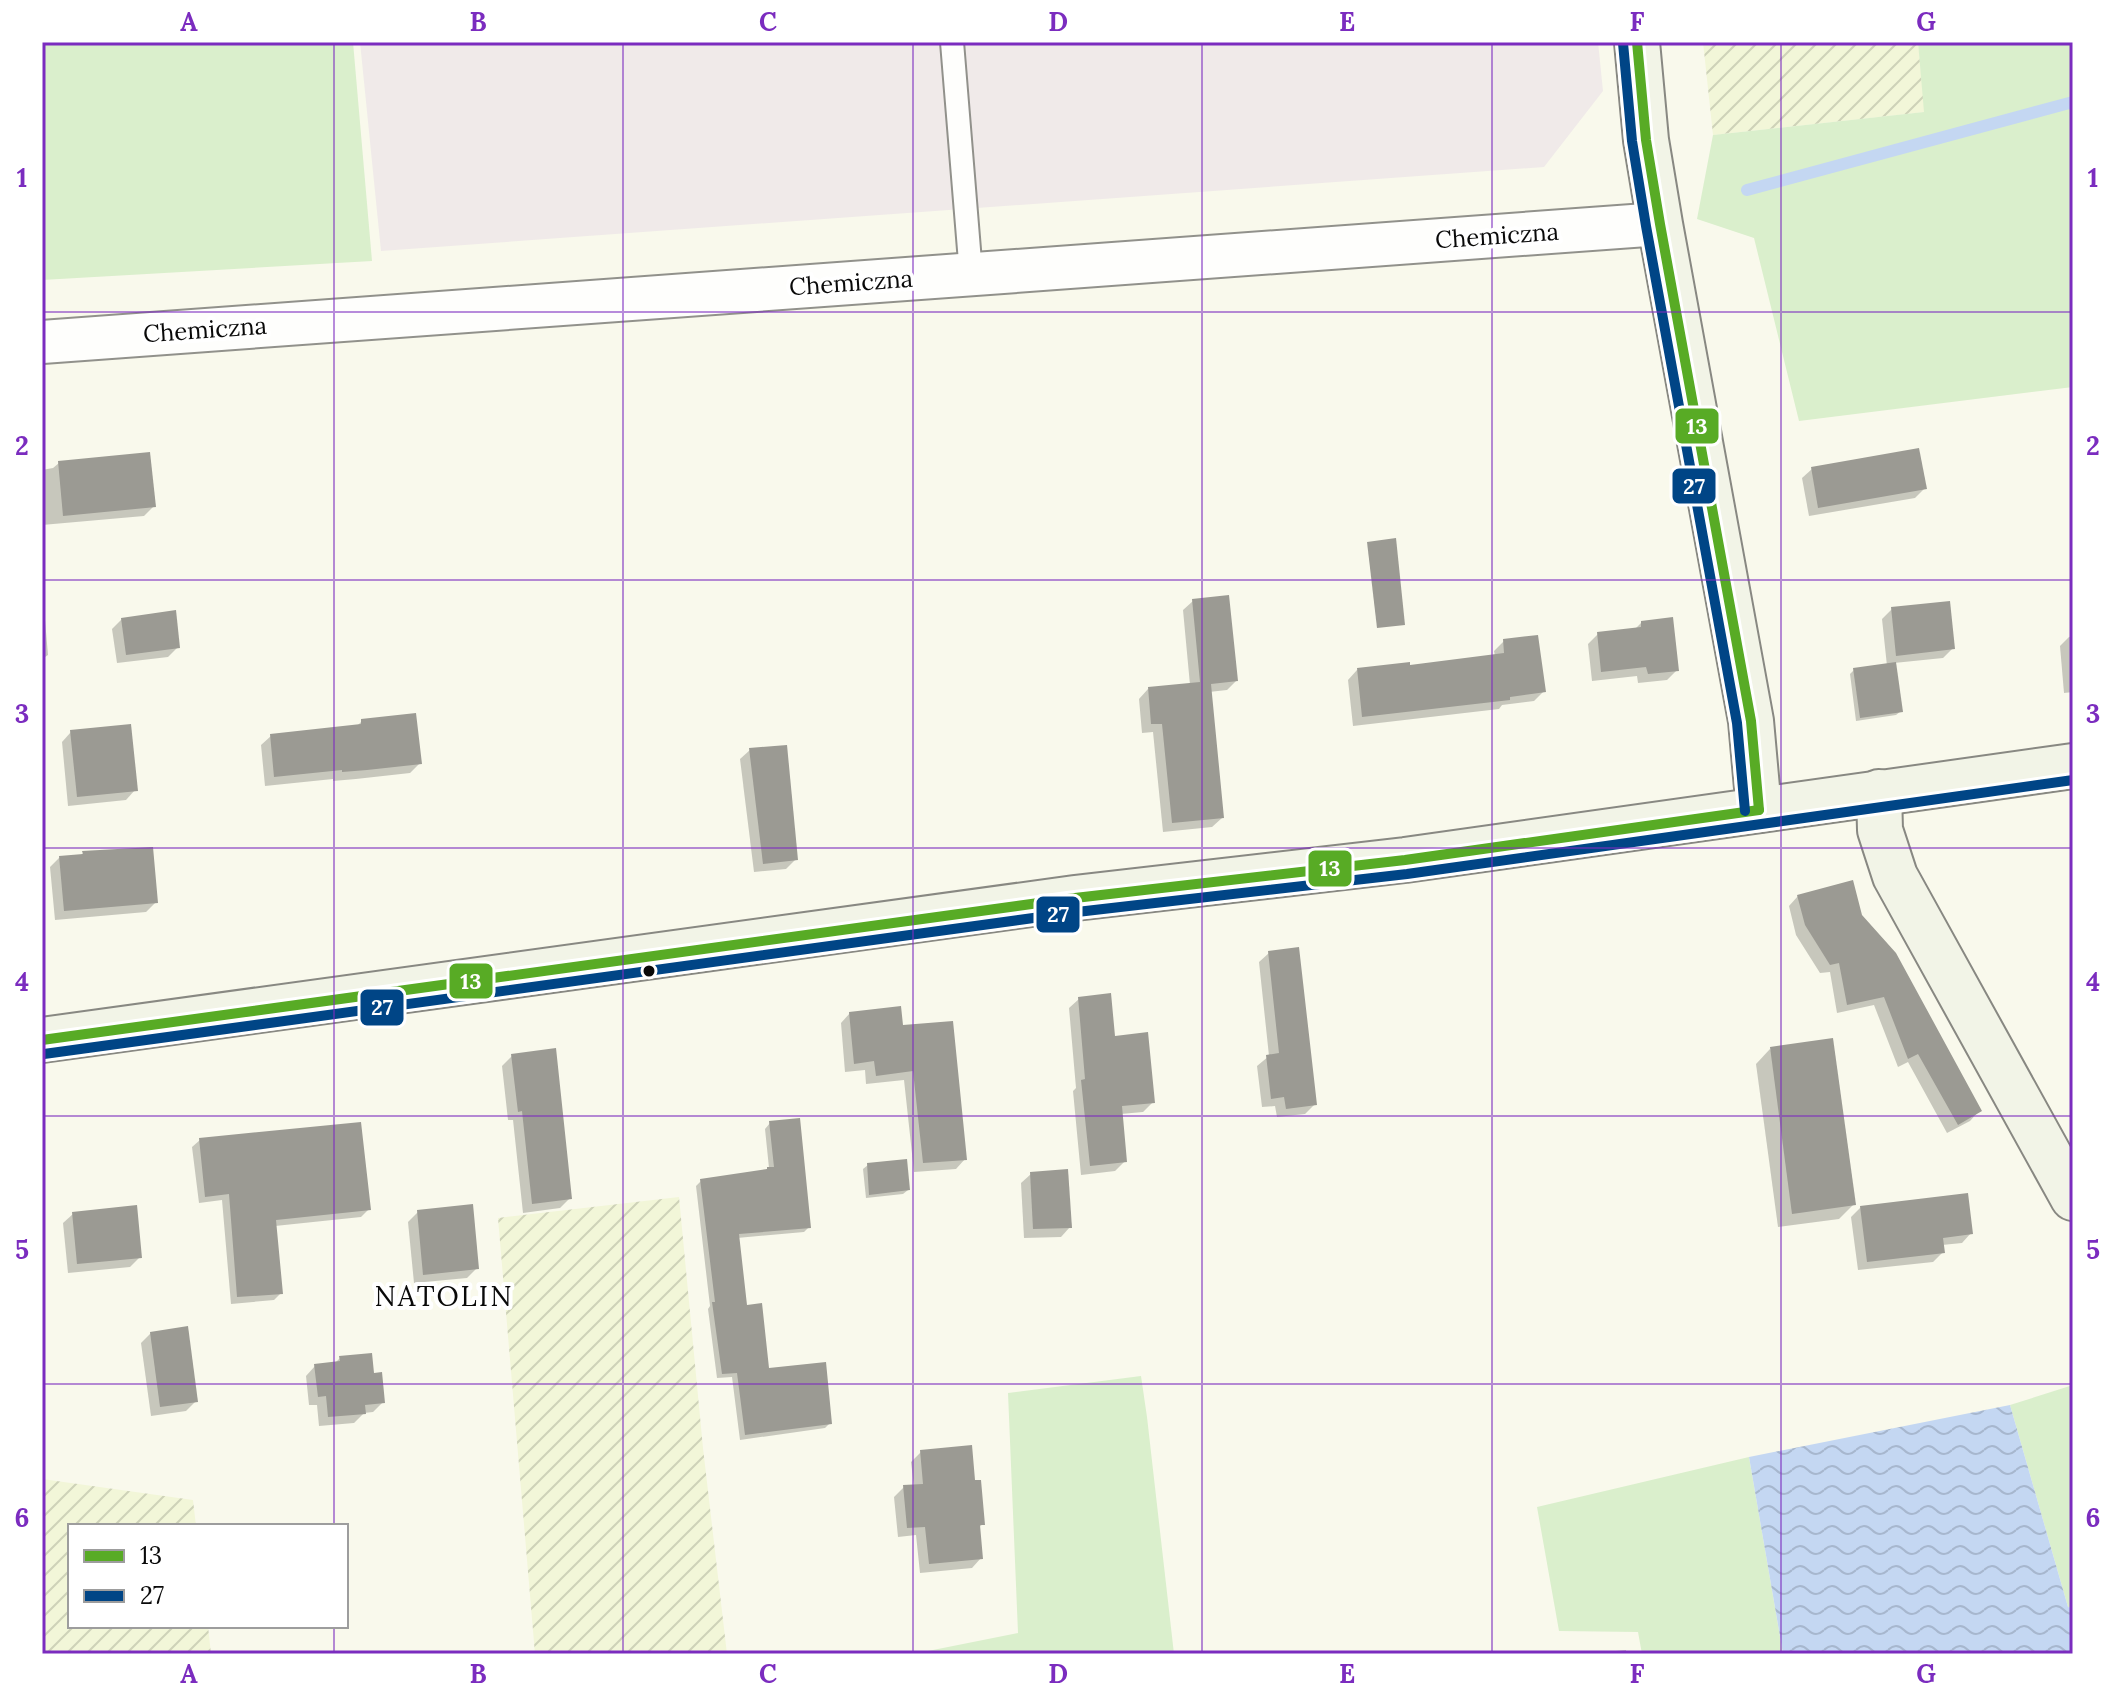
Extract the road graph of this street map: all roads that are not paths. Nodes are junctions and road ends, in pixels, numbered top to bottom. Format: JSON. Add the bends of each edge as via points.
{"nodes":[{"id":1,"x":952,"y":42,"type":"edge"},
{"id":2,"x":1637,"y":42,"type":"edge"},
{"id":3,"x":1660,"y":224,"type":"junction"},
{"id":4,"x":971,"y":274,"type":"junction"},
{"id":5,"x":42,"y":342,"type":"edge"},
{"id":6,"x":2073,"y":766,"type":"edge"},
{"id":7,"x":1879,"y":792,"type":"junction"},
{"id":8,"x":1759,"y":810,"type":"junction"},
{"id":9,"x":42,"y":1040,"type":"edge"},
{"id":10,"x":2073,"y":1198,"type":"edge"}],
"edges":[{"from":1,"to":4,"type":"lane"},
{"from":2,"to":3,"type":"street"},
{"from":3,"to":4,"type":"street","name":"Chemiczna"},
{"from":3,"to":8,"type":"street","via":[[1751,721]]},
{"from":4,"to":5,"type":"street","name":"Chemiczna"},
{"from":6,"to":7,"type":"street"},
{"from":7,"to":8,"type":"street"},
{"from":7,"to":10,"type":"street","via":[[1880,830],[1895,876]]},
{"from":8,"to":9,"type":"street"}]}
